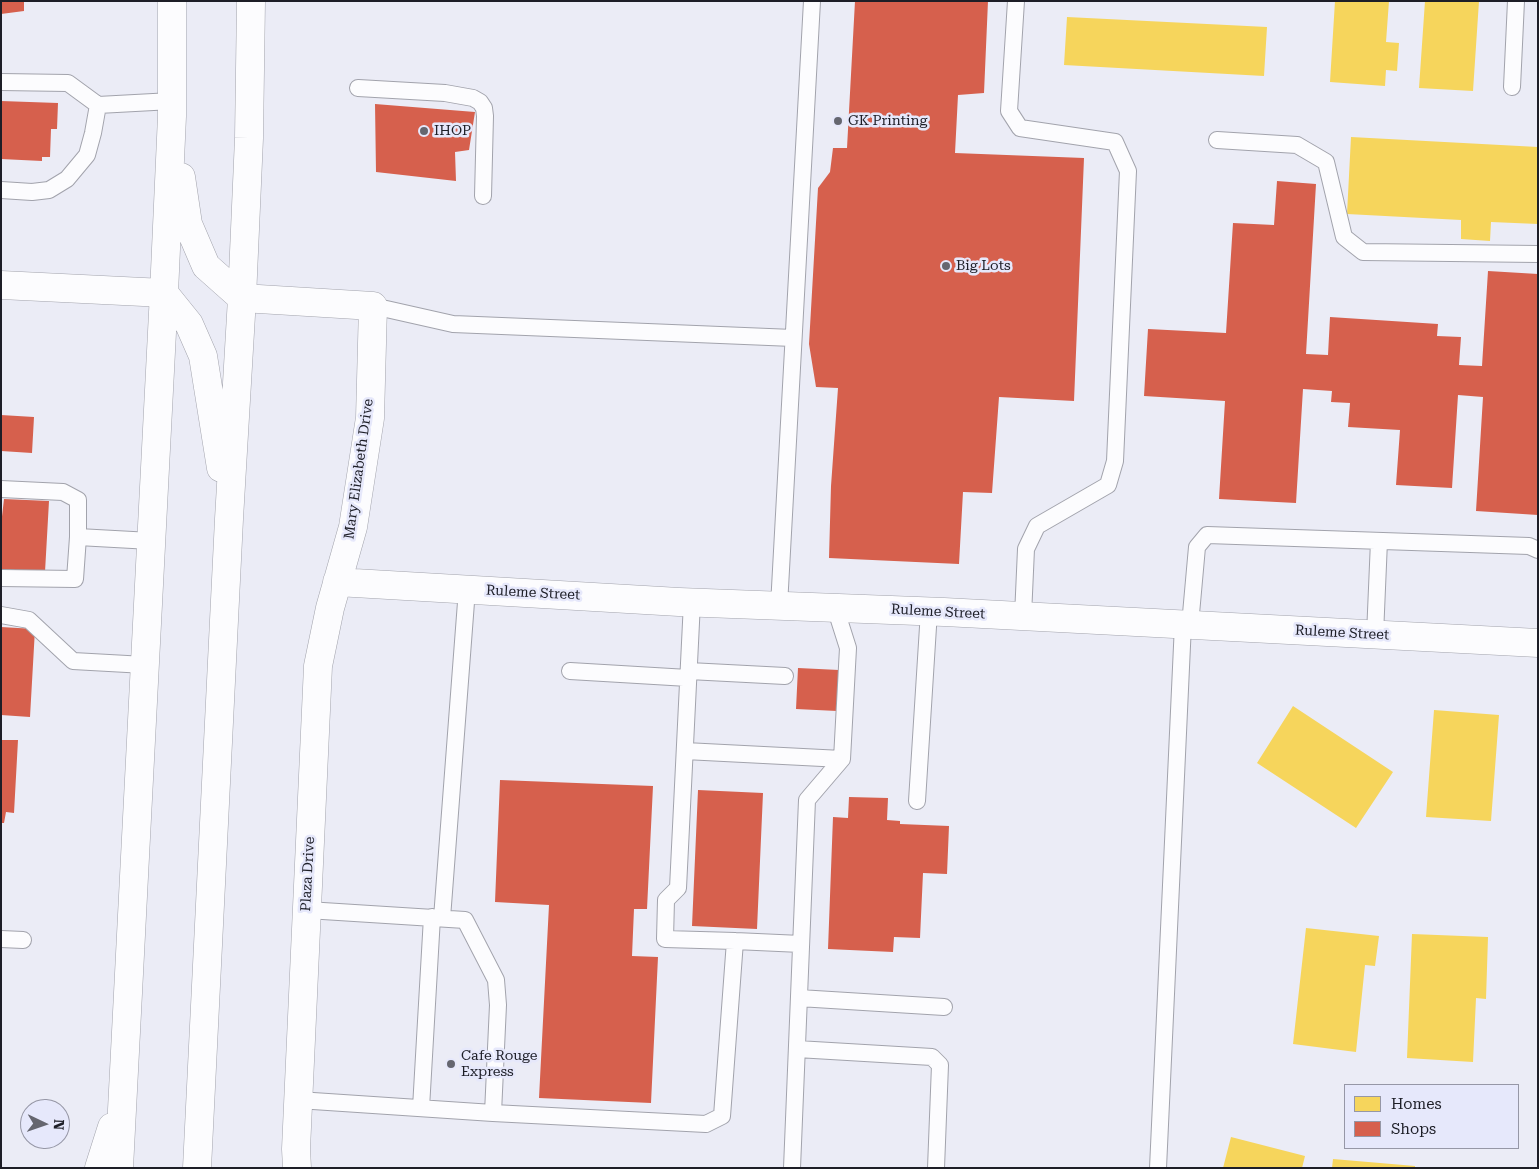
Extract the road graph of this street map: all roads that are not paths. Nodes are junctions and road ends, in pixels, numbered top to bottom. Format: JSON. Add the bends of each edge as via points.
{"nodes":[{"id":1,"x":172,"y":1,"type":"edge"},
{"id":2,"x":251,"y":1,"type":"edge"},
{"id":3,"x":812,"y":1,"type":"edge"},
{"id":4,"x":1016,"y":1,"type":"edge"},
{"id":5,"x":1516,"y":1,"type":"edge"},
{"id":6,"x":1,"y":82,"type":"edge"},
{"id":7,"x":1512,"y":87,"type":"dead end"},
{"id":8,"x":358,"y":88,"type":"dead end"},
{"id":9,"x":98,"y":105,"type":"junction"},
{"id":10,"x":172,"y":109,"type":"junction"},
{"id":11,"x":1217,"y":140,"type":"dead end"},
{"id":12,"x":1,"y":190,"type":"edge"},
{"id":13,"x":482,"y":196,"type":"dead end"},
{"id":14,"x":1538,"y":254,"type":"edge"},
{"id":15,"x":1,"y":285,"type":"edge"},
{"id":16,"x":164,"y":293,"type":"junction"},
{"id":17,"x":242,"y":298,"type":"junction"},
{"id":18,"x":373,"y":306,"type":"junction"},
{"id":19,"x":794,"y":338,"type":"junction"},
{"id":20,"x":1,"y":489,"type":"edge"},
{"id":21,"x":229,"y":518,"type":"junction"},
{"id":22,"x":78,"y":537,"type":"junction"},
{"id":23,"x":151,"y":541,"type":"junction"},
{"id":24,"x":1379,"y":541,"type":"junction"},
{"id":25,"x":1538,"y":550,"type":"edge"},
{"id":26,"x":1,"y":578,"type":"edge"},
{"id":27,"x":337,"y":582,"type":"junction"},
{"id":28,"x":467,"y":589,"type":"junction"},
{"id":29,"x":692,"y":602,"type":"junction"},
{"id":30,"x":780,"y":606,"type":"junction"},
{"id":31,"x":835,"y":608,"type":"junction"},
{"id":32,"x":929,"y":611,"type":"junction"},
{"id":33,"x":1,"y":615,"type":"edge"},
{"id":34,"x":1023,"y":616,"type":"junction"},
{"id":35,"x":1187,"y":624,"type":"junction"},
{"id":36,"x":1375,"y":635,"type":"junction"},
{"id":37,"x":1538,"y":643,"type":"edge"},
{"id":38,"x":145,"y":665,"type":"junction"},
{"id":39,"x":570,"y":671,"type":"dead end"},
{"id":40,"x":689,"y":674,"type":"junction"},
{"id":41,"x":785,"y":676,"type":"dead end"},
{"id":42,"x":684,"y":751,"type":"junction"},
{"id":43,"x":842,"y":759,"type":"junction"},
{"id":44,"x":918,"y":801,"type":"dead end"},
{"id":45,"x":306,"y":910,"type":"junction"},
{"id":46,"x":437,"y":918,"type":"junction"},
{"id":47,"x":1,"y":939,"type":"edge"},
{"id":48,"x":23,"y":940,"type":"dead end"},
{"id":49,"x":735,"y":941,"type":"junction"},
{"id":50,"x":801,"y":944,"type":"junction"},
{"id":51,"x":799,"y":998,"type":"junction"},
{"id":52,"x":944,"y":1007,"type":"dead end"},
{"id":53,"x":797,"y":1049,"type":"junction"},
{"id":54,"x":122,"y":1095,"type":"junction"},
{"id":55,"x":201,"y":1097,"type":"junction"},
{"id":56,"x":298,"y":1100,"type":"junction"},
{"id":57,"x":421,"y":1108,"type":"junction"},
{"id":58,"x":493,"y":1113,"type":"junction"},
{"id":59,"x":98,"y":1168,"type":"edge"},
{"id":60,"x":119,"y":1168,"type":"edge"},
{"id":61,"x":197,"y":1168,"type":"edge"},
{"id":62,"x":211,"y":1168,"type":"edge"},
{"id":63,"x":297,"y":1168,"type":"edge"},
{"id":64,"x":792,"y":1168,"type":"edge"},
{"id":65,"x":936,"y":1168,"type":"edge"},
{"id":66,"x":1158,"y":1168,"type":"edge"}],
"edges":[{"from":1,"to":10,"type":"main road"},
{"from":2,"to":17,"type":"main road"},
{"from":3,"to":19,"type":"lane"},
{"from":4,"to":34,"type":"lane","via":[[1009,111],[1020,128],[1115,142],[1128,170],[1115,462],[1108,485],[1037,526],[1026,549]]},
{"from":5,"to":7,"type":"lane"},
{"from":6,"to":9,"type":"lane","via":[[68,82]]},
{"from":8,"to":13,"type":"lane","via":[[445,93],[480,102],[485,116]]},
{"from":9,"to":10,"type":"lane"},
{"from":9,"to":12,"type":"lane","via":[[87,155],[67,180],[50,190]]},
{"from":10,"to":16,"type":"main road"},
{"from":10,"to":17,"type":"main road","via":[[188,224],[206,266]]},
{"from":11,"to":14,"type":"lane","via":[[1298,145],[1326,162],[1344,237],[1363,252]]},
{"from":15,"to":16,"type":"main road"},
{"from":16,"to":21,"type":"main road","via":[[188,324],[203,356]]},
{"from":16,"to":23,"type":"main road"},
{"from":17,"to":18,"type":"main road"},
{"from":17,"to":21,"type":"main road"},
{"from":18,"to":19,"type":"lane","via":[[453,324]]},
{"from":18,"to":27,"type":"main road","name":"Mary Elizabeth Drive","via":[[370,418],[353,527]]},
{"from":19,"to":30,"type":"lane"},
{"from":20,"to":22,"type":"lane","via":[[64,492],[78,500]]},
{"from":21,"to":55,"type":"main road"},
{"from":22,"to":23,"type":"lane"},
{"from":22,"to":26,"type":"lane","via":[[75,579]]},
{"from":23,"to":38,"type":"main road"},
{"from":24,"to":25,"type":"lane","via":[[1529,546]]},
{"from":24,"to":35,"type":"lane","via":[[1207,535],[1196,547]]},
{"from":24,"to":36,"type":"lane"},
{"from":27,"to":28,"type":"main road","name":"Ruleme Street"},
{"from":27,"to":45,"type":"main road","name":"Plaza Drive","via":[[318,666]]},
{"from":28,"to":29,"type":"main road","name":"Ruleme Street"},
{"from":28,"to":46,"type":"lane"},
{"from":29,"to":30,"type":"main road","name":"Ruleme Street"},
{"from":29,"to":40,"type":"lane"},
{"from":30,"to":31,"type":"main road","name":"Ruleme Street"},
{"from":31,"to":32,"type":"main road","name":"Ruleme Street"},
{"from":31,"to":43,"type":"lane","via":[[848,648]]},
{"from":32,"to":34,"type":"main road","name":"Ruleme Street"},
{"from":32,"to":44,"type":"lane"},
{"from":33,"to":38,"type":"lane","via":[[29,620],[73,661]]},
{"from":34,"to":35,"type":"main road","name":"Ruleme Street"},
{"from":35,"to":36,"type":"main road","name":"Ruleme Street"},
{"from":35,"to":66,"type":"lane"},
{"from":36,"to":37,"type":"main road","name":"Ruleme Street"},
{"from":38,"to":54,"type":"main road"},
{"from":39,"to":40,"type":"lane"},
{"from":40,"to":41,"type":"lane"},
{"from":40,"to":42,"type":"lane"},
{"from":42,"to":43,"type":"lane"},
{"from":42,"to":49,"type":"lane","via":[[678,888],[666,900],[665,939]]},
{"from":43,"to":50,"type":"lane","via":[[807,800]]},
{"from":45,"to":46,"type":"lane"},
{"from":45,"to":56,"type":"main road","name":"Plaza Drive"},
{"from":46,"to":57,"type":"lane"},
{"from":46,"to":58,"type":"lane","via":[[465,920],[496,980],[498,1005]]},
{"from":47,"to":48,"type":"lane"},
{"from":49,"to":50,"type":"lane"},
{"from":49,"to":58,"type":"lane","via":[[722,1116],[706,1124]]},
{"from":50,"to":51,"type":"lane"},
{"from":51,"to":52,"type":"lane"},
{"from":51,"to":53,"type":"lane"},
{"from":53,"to":64,"type":"lane"},
{"from":53,"to":65,"type":"lane","via":[[932,1057],[940,1065]]},
{"from":54,"to":59,"type":"main road"},
{"from":54,"to":60,"type":"main road"},
{"from":55,"to":61,"type":"main road"},
{"from":55,"to":62,"type":"main road"},
{"from":56,"to":57,"type":"lane"},
{"from":56,"to":63,"type":"main road","name":"Plaza Drive"},
{"from":57,"to":58,"type":"lane"}]}
